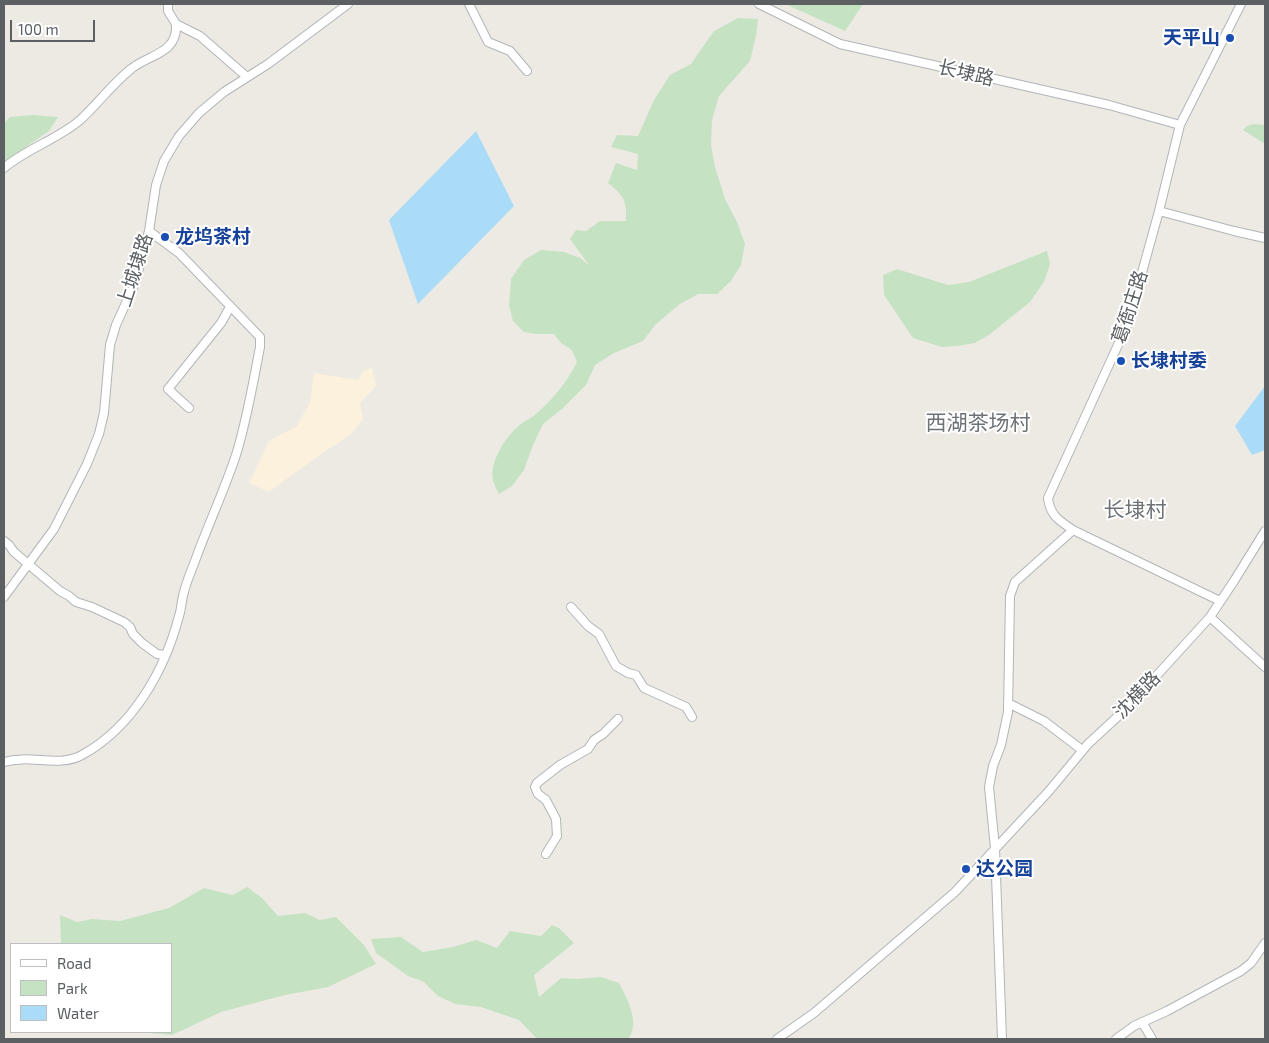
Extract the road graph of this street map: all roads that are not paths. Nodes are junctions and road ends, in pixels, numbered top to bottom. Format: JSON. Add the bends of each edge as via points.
{"nodes":[{"id":1,"x":168,"y":4,"type":"edge"},
{"id":2,"x":348,"y":4,"type":"edge"},
{"id":3,"x":469,"y":4,"type":"edge"},
{"id":4,"x":759,"y":4,"type":"edge"},
{"id":5,"x":1241,"y":4,"type":"edge"},
{"id":6,"x":176,"y":24,"type":"junction"},
{"id":7,"x":527,"y":71,"type":"dead end"},
{"id":8,"x":247,"y":76,"type":"junction"},
{"id":9,"x":1180,"y":125,"type":"junction"},
{"id":10,"x":4,"y":168,"type":"edge"},
{"id":11,"x":1159,"y":211,"type":"junction"},
{"id":12,"x":148,"y":231,"type":"junction"},
{"id":13,"x":1265,"y":238,"type":"edge"},
{"id":14,"x":230,"y":307,"type":"junction"},
{"id":15,"x":189,"y":408,"type":"dead end"},
{"id":16,"x":1073,"y":530,"type":"junction"},
{"id":17,"x":1265,"y":531,"type":"edge"},
{"id":18,"x":4,"y":541,"type":"edge"},
{"id":19,"x":30,"y":564,"type":"junction"},
{"id":20,"x":4,"y":597,"type":"edge"},
{"id":21,"x":1220,"y":601,"type":"junction"},
{"id":22,"x":571,"y":607,"type":"dead end"},
{"id":23,"x":1210,"y":617,"type":"junction"},
{"id":24,"x":165,"y":656,"type":"junction"},
{"id":25,"x":1265,"y":666,"type":"edge"},
{"id":26,"x":1008,"y":703,"type":"junction"},
{"id":27,"x":692,"y":717,"type":"dead end"},
{"id":28,"x":618,"y":719,"type":"dead end"},
{"id":29,"x":1082,"y":750,"type":"junction"},
{"id":30,"x":4,"y":762,"type":"edge"},
{"id":31,"x":995,"y":848,"type":"junction"},
{"id":32,"x":546,"y":854,"type":"dead end"},
{"id":33,"x":1265,"y":944,"type":"edge"},
{"id":34,"x":1142,"y":1022,"type":"junction"},
{"id":35,"x":777,"y":1039,"type":"edge"},
{"id":36,"x":1002,"y":1039,"type":"edge"},
{"id":37,"x":1116,"y":1039,"type":"edge"},
{"id":38,"x":1152,"y":1039,"type":"edge"}],
"edges":[{"from":1,"to":6,"type":"street","via":[[168,11]]},
{"from":2,"to":8,"type":"street","name":"上城埭路"},
{"from":3,"to":7,"type":"street","via":[[488,42],[510,51]]},
{"from":4,"to":9,"type":"street","name":"长埭路","via":[[840,44],[1109,105]]},
{"from":5,"to":9,"type":"street","name":"葛衙庄路"},
{"from":6,"to":8,"type":"street","via":[[200,36]]},
{"from":6,"to":10,"type":"street","via":[[173,42],[164,50],[130,69],[62,133]]},
{"from":8,"to":12,"type":"street","name":"上城埭路","via":[[199,113],[179,136],[164,161]]},
{"from":9,"to":11,"type":"street","name":"葛衙庄路"},
{"from":11,"to":13,"type":"street"},
{"from":11,"to":16,"type":"street","name":"葛衙庄路","via":[[1128,323],[1048,498],[1054,517]]},
{"from":12,"to":14,"type":"street","via":[[179,252]]},
{"from":12,"to":19,"type":"street","name":"上城埭路","via":[[134,284],[110,345],[99,434],[58,521]]},
{"from":14,"to":15,"type":"street","via":[[168,389]]},
{"from":14,"to":24,"type":"street","via":[[260,336],[260,348],[236,454],[187,582]]},
{"from":16,"to":21,"type":"street","name":"葛衙庄路"},
{"from":16,"to":26,"type":"street","via":[[1016,582],[1010,596]]},
{"from":17,"to":21,"type":"street","name":"沈横路"},
{"from":18,"to":19,"type":"street"},
{"from":19,"to":20,"type":"street","name":"上城埭路"},
{"from":19,"to":24,"type":"street","via":[[76,602],[124,622],[150,650]]},
{"from":21,"to":23,"type":"street","name":"沈横路"},
{"from":22,"to":27,"type":"street","via":[[599,634],[616,666],[636,674],[644,688],[686,707]]},
{"from":23,"to":25,"type":"street"},
{"from":23,"to":29,"type":"street","name":"沈横路","via":[[1128,707]]},
{"from":24,"to":30,"type":"street","via":[[133,712],[92,749],[66,761],[26,759]]},
{"from":26,"to":29,"type":"street","via":[[1044,721]]},
{"from":26,"to":31,"type":"street","via":[[1001,746],[989,787]]},
{"from":28,"to":32,"type":"street","via":[[588,749],[537,783],[538,794],[546,800],[556,819],[557,836]]},
{"from":29,"to":31,"type":"street","name":"沈横路"},
{"from":31,"to":35,"type":"street","name":"沈横路","via":[[956,892],[814,1013]]},
{"from":31,"to":36,"type":"street"},
{"from":33,"to":34,"type":"street","via":[[1241,971]]},
{"from":34,"to":37,"type":"street"},
{"from":34,"to":38,"type":"street"}]}
